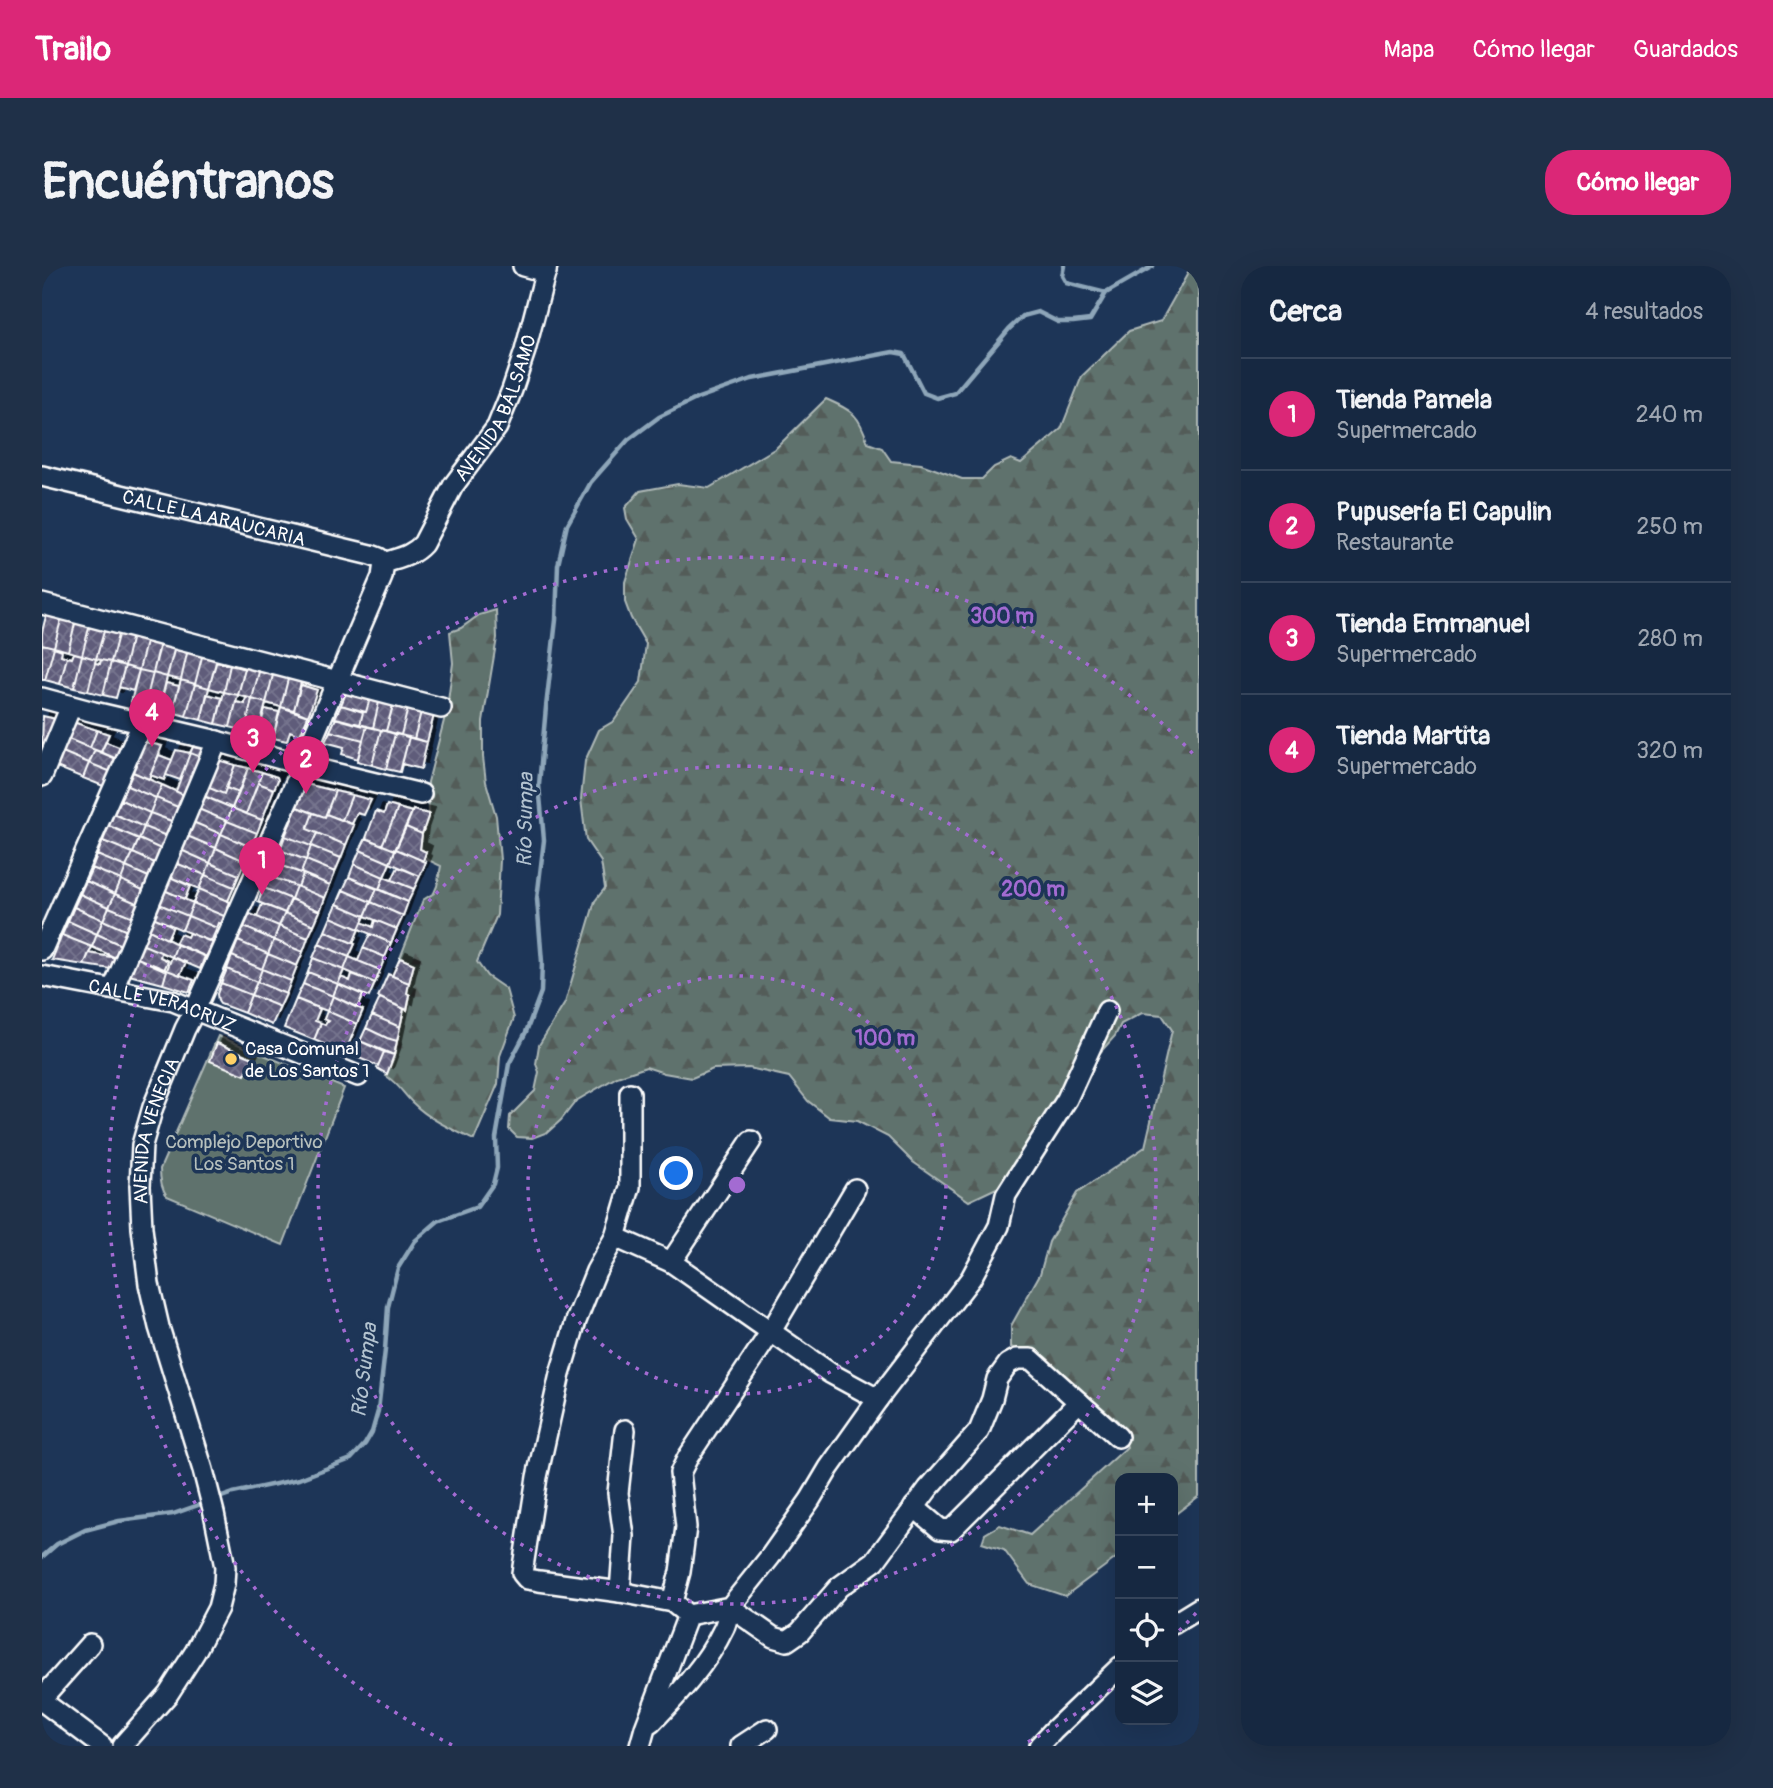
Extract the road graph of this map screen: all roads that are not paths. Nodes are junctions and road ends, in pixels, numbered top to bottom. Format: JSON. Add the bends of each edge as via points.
{"nodes":[{"id":1,"x":523,"y":266,"type":"edge"},
{"id":2,"x":546,"y":269,"type":"edge"},
{"id":3,"x":42,"y":476,"type":"edge"},
{"id":4,"x":384,"y":563,"type":"junction"},
{"id":5,"x":42,"y":604,"type":"edge"},
{"id":6,"x":337,"y":681,"type":"junction"},
{"id":7,"x":42,"y":698,"type":"edge"},
{"id":8,"x":71,"y":706,"type":"junction"},
{"id":9,"x":441,"y":708,"type":"dead end"},
{"id":10,"x":142,"y":724,"type":"junction"},
{"id":11,"x":217,"y":741,"type":"junction"},
{"id":12,"x":302,"y":765,"type":"junction"},
{"id":13,"x":42,"y":776,"type":"edge"},
{"id":14,"x":421,"y":794,"type":"dead end"},
{"id":15,"x":42,"y":950,"type":"edge"},
{"id":16,"x":42,"y":976,"type":"edge"},
{"id":17,"x":113,"y":989,"type":"junction"},
{"id":18,"x":195,"y":1010,"type":"junction"},
{"id":19,"x":1107,"y":1011,"type":"dead end"},
{"id":20,"x":358,"y":1076,"type":"dead end"},
{"id":21,"x":630,"y":1093,"type":"dead end"},
{"id":22,"x":751,"y":1141,"type":"dead end"},
{"id":23,"x":855,"y":1189,"type":"dead end"},
{"id":24,"x":615,"y":1237,"type":"junction"},
{"id":25,"x":671,"y":1262,"type":"junction"},
{"id":26,"x":770,"y":1333,"type":"junction"},
{"id":27,"x":878,"y":1399,"type":"junction"},
{"id":28,"x":1079,"y":1402,"type":"junction"},
{"id":29,"x":625,"y":1430,"type":"dead end"},
{"id":30,"x":1118,"y":1437,"type":"dead end"},
{"id":31,"x":914,"y":1507,"type":"junction"},
{"id":32,"x":620,"y":1592,"type":"junction"},
{"id":33,"x":672,"y":1602,"type":"junction"},
{"id":34,"x":730,"y":1607,"type":"junction"},
{"id":35,"x":1199,"y":1608,"type":"edge"},
{"id":36,"x":688,"y":1615,"type":"junction"},
{"id":37,"x":1178,"y":1621,"type":"edge"},
{"id":38,"x":89,"y":1644,"type":"dead end"},
{"id":39,"x":1115,"y":1672,"type":"edge"},
{"id":40,"x":42,"y":1700,"type":"edge"},
{"id":41,"x":767,"y":1729,"type":"dead end"},
{"id":42,"x":643,"y":1737,"type":"edge"},
{"id":43,"x":102,"y":1746,"type":"edge"},
{"id":44,"x":122,"y":1746,"type":"edge"},
{"id":45,"x":741,"y":1746,"type":"edge"},
{"id":46,"x":1039,"y":1746,"type":"edge"}],
"edges":[{"from":1,"to":2,"type":"street"},
{"from":2,"to":4,"type":"street","name":"AVENIDA BÁLSAMO","via":[[525,351],[497,427],[453,486],[423,544],[406,557]]},
{"from":3,"to":4,"type":"street","name":"CALLE LA ARAUCARIA","via":[[371,555]]},
{"from":4,"to":6,"type":"street","name":"AVENIDA VENECIA","via":[[382,578]]},
{"from":5,"to":6,"type":"street"},
{"from":6,"to":9,"type":"street"},
{"from":6,"to":12,"type":"street","name":"AVENIDA VENECIA"},
{"from":7,"to":8,"type":"street"},
{"from":8,"to":10,"type":"street"},
{"from":8,"to":13,"type":"street"},
{"from":10,"to":11,"type":"street"},
{"from":10,"to":15,"type":"street"},
{"from":11,"to":12,"type":"street"},
{"from":11,"to":17,"type":"street"},
{"from":12,"to":14,"type":"street"},
{"from":12,"to":18,"type":"street","name":"AVENIDA VENECIA"},
{"from":16,"to":17,"type":"street","name":"CALLE VERACRUZ"},
{"from":17,"to":18,"type":"street","name":"CALLE VERACRUZ"},
{"from":18,"to":20,"type":"street","name":"CALLE VERACRUZ"},
{"from":18,"to":44,"type":"street","name":"AVENIDA VENECIA","via":[[153,1107],[142,1145],[139,1186],[149,1284],[214,1513],[224,1584],[218,1608],[195,1652],[168,1693]]},
{"from":19,"to":27,"type":"street","via":[[1067,1098],[1006,1195],[999,1226],[971,1278]]},
{"from":21,"to":24,"type":"street","via":[[630,1187]]},
{"from":22,"to":25,"type":"street"},
{"from":23,"to":26,"type":"street"},
{"from":24,"to":25,"type":"street"},
{"from":24,"to":32,"type":"street","via":[[596,1271],[560,1374],[522,1573],[527,1579]]},
{"from":25,"to":26,"type":"street"},
{"from":26,"to":27,"type":"street"},
{"from":26,"to":33,"type":"street","via":[[680,1473],[686,1527]]},
{"from":27,"to":34,"type":"street","via":[[770,1557]]},
{"from":28,"to":30,"type":"street"},
{"from":28,"to":31,"type":"street","via":[[951,1531],[940,1529]]},
{"from":28,"to":31,"type":"street","via":[[1031,1359],[1008,1364],[998,1378],[979,1431]]},
{"from":29,"to":32,"type":"street","via":[[618,1493],[624,1536]]},
{"from":31,"to":34,"type":"street","via":[[875,1561],[839,1587],[787,1641],[773,1637]]},
{"from":32,"to":33,"type":"street"},
{"from":33,"to":36,"type":"street"},
{"from":34,"to":36,"type":"street"},
{"from":34,"to":42,"type":"street","via":[[726,1626],[702,1663]]},
{"from":35,"to":37,"type":"street"},
{"from":36,"to":42,"type":"street"},
{"from":38,"to":40,"type":"street"},
{"from":39,"to":46,"type":"street"},
{"from":40,"to":43,"type":"street"},
{"from":41,"to":45,"type":"street"}]}
